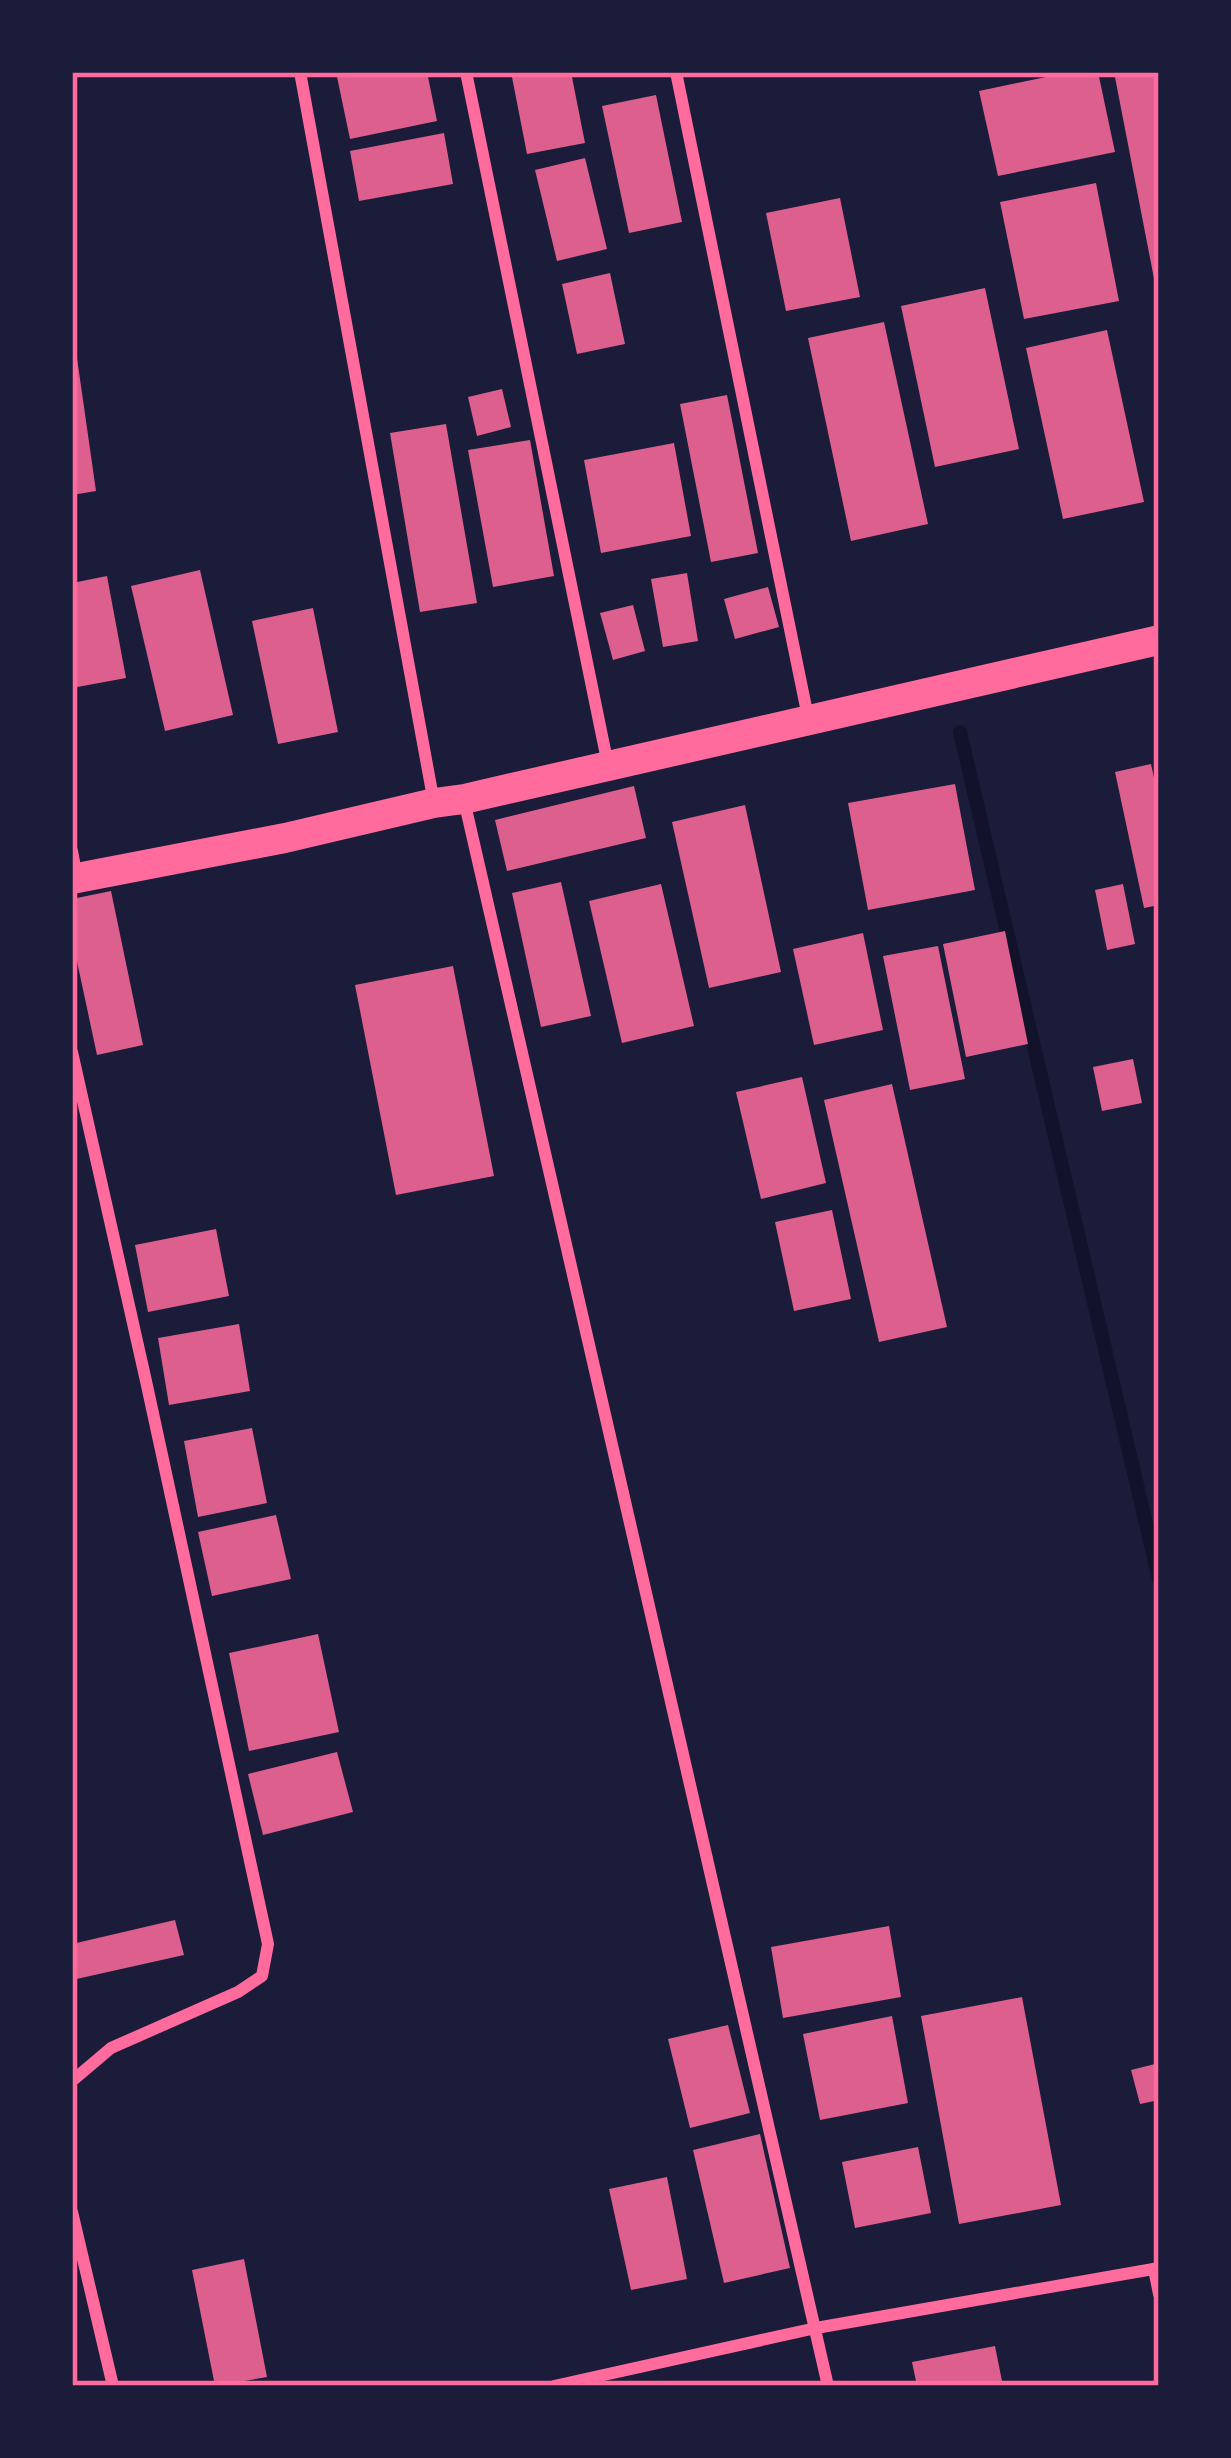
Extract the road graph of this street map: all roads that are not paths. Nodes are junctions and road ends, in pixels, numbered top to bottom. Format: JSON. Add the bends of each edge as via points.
{"nodes":[{"id":1,"x":300,"y":72,"type":"edge"},
{"id":2,"x":466,"y":72,"type":"edge"},
{"id":3,"x":676,"y":72,"type":"edge"},
{"id":4,"x":1159,"y":640,"type":"edge"},
{"id":5,"x":809,"y":720,"type":"junction"},
{"id":6,"x":608,"y":766,"type":"junction"},
{"id":7,"x":449,"y":801,"type":"junction"},
{"id":8,"x":74,"y":870,"type":"edge"},
{"id":9,"x":72,"y":1052,"type":"edge"},
{"id":10,"x":72,"y":2081,"type":"edge"},
{"id":11,"x":72,"y":2212,"type":"edge"},
{"id":12,"x":1156,"y":2268,"type":"edge"},
{"id":13,"x":1159,"y":2294,"type":"edge"},
{"id":14,"x":816,"y":2329,"type":"junction"},
{"id":15,"x":113,"y":2386,"type":"edge"},
{"id":16,"x":554,"y":2386,"type":"edge"},
{"id":17,"x":828,"y":2386,"type":"edge"}],
"edges":[{"from":1,"to":7,"type":"street"},
{"from":2,"to":6,"type":"street"},
{"from":3,"to":5,"type":"street"},
{"from":4,"to":5,"type":"main road"},
{"from":5,"to":6,"type":"main road"},
{"from":6,"to":7,"type":"main road"},
{"from":7,"to":8,"type":"main road","via":[[285,838]]},
{"from":7,"to":14,"type":"street"},
{"from":9,"to":10,"type":"street","via":[[268,1944],[262,1976],[111,2048]]},
{"from":11,"to":15,"type":"street"},
{"from":12,"to":13,"type":"street"},
{"from":12,"to":14,"type":"street"},
{"from":14,"to":16,"type":"street"},
{"from":14,"to":17,"type":"street"}]}
